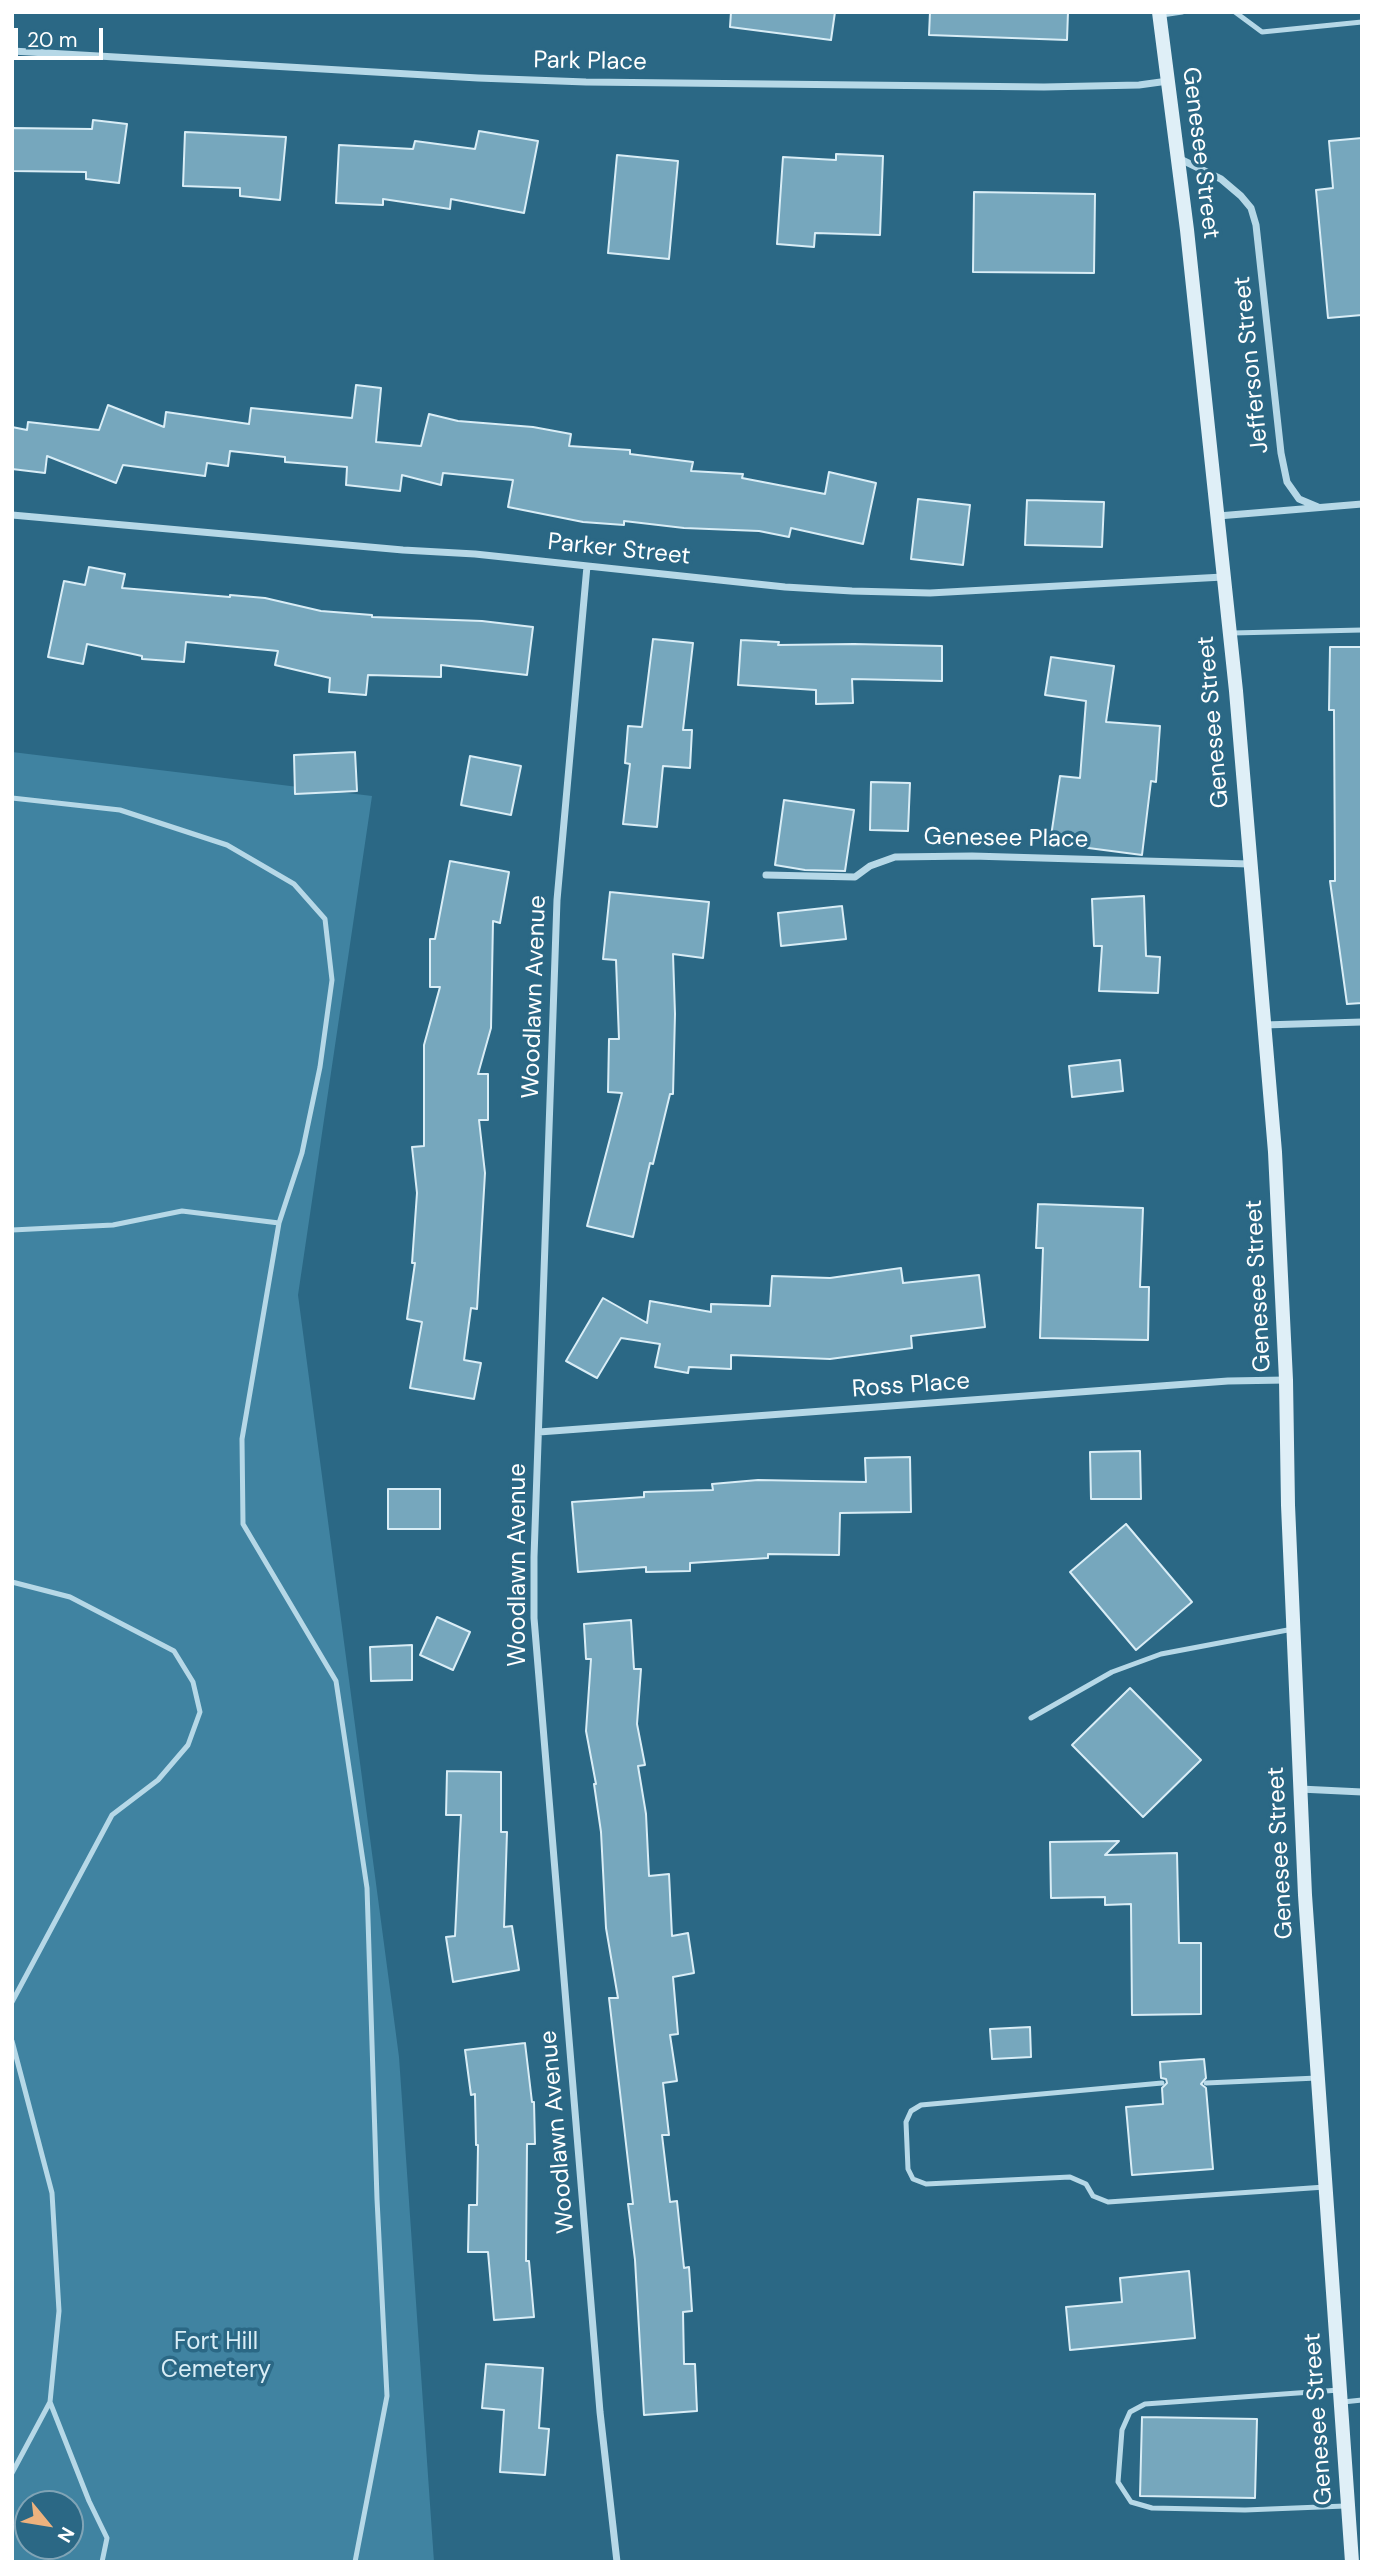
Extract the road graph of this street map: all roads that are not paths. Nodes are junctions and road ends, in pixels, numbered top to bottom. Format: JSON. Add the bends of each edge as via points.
{"nodes":[{"id":1,"x":1182,"y":12,"type":"edge"},
{"id":2,"x":1235,"y":12,"type":"edge"},
{"id":3,"x":1159,"y":14,"type":"edge"},
{"id":4,"x":1362,"y":22,"type":"edge"},
{"id":5,"x":12,"y":51,"type":"edge"},
{"id":6,"x":1168,"y":81,"type":"junction"},
{"id":7,"x":1178,"y":158,"type":"junction"},
{"id":8,"x":1362,"y":503,"type":"edge"},
{"id":9,"x":1318,"y":507,"type":"junction"},
{"id":10,"x":12,"y":515,"type":"edge"},
{"id":11,"x":1218,"y":516,"type":"junction"},
{"id":12,"x":587,"y":566,"type":"junction"},
{"id":13,"x":1223,"y":577,"type":"junction"},
{"id":14,"x":1362,"y":629,"type":"edge"},
{"id":15,"x":1229,"y":633,"type":"junction"},
{"id":16,"x":12,"y":798,"type":"edge"},
{"id":17,"x":1249,"y":864,"type":"junction"},
{"id":18,"x":766,"y":876,"type":"dead end"},
{"id":19,"x":1362,"y":1021,"type":"edge"},
{"id":20,"x":1263,"y":1025,"type":"junction"},
{"id":21,"x":279,"y":1223,"type":"junction"},
{"id":22,"x":12,"y":1230,"type":"edge"},
{"id":23,"x":1286,"y":1380,"type":"junction"},
{"id":24,"x":538,"y":1432,"type":"junction"},
{"id":25,"x":12,"y":1581,"type":"edge"},
{"id":26,"x":1293,"y":1629,"type":"junction"},
{"id":27,"x":1031,"y":1718,"type":"dead end"},
{"id":28,"x":1300,"y":1789,"type":"junction"},
{"id":29,"x":1362,"y":1793,"type":"edge"},
{"id":30,"x":12,"y":2002,"type":"edge"},
{"id":31,"x":12,"y":2041,"type":"edge"},
{"id":32,"x":1317,"y":2078,"type":"junction"},
{"id":33,"x":1162,"y":2083,"type":"dead end"},
{"id":34,"x":1206,"y":2083,"type":"dead end"},
{"id":35,"x":1325,"y":2187,"type":"junction"},
{"id":36,"x":1340,"y":2396,"type":"junction"},
{"id":37,"x":1362,"y":2400,"type":"edge"},
{"id":38,"x":50,"y":2402,"type":"junction"},
{"id":39,"x":12,"y":2473,"type":"edge"},
{"id":40,"x":1348,"y":2506,"type":"junction"},
{"id":41,"x":102,"y":2562,"type":"edge"},
{"id":42,"x":355,"y":2562,"type":"edge"},
{"id":43,"x":617,"y":2562,"type":"edge"},
{"id":44,"x":1352,"y":2562,"type":"edge"}],
"edges":[{"from":1,"to":3,"type":"lane"},
{"from":2,"to":4,"type":"lane","via":[[1262,32]]},
{"from":3,"to":6,"type":"main road","name":"Genesee Street"},
{"from":5,"to":6,"type":"street","name":"Park Place","via":[[586,82],[1044,87]]},
{"from":6,"to":7,"type":"main road","name":"Genesee Street"},
{"from":7,"to":9,"type":"street","name":"Jefferson Street","via":[[1221,178],[1251,208],[1280,453],[1287,482],[1299,499]]},
{"from":7,"to":11,"type":"main road","name":"Genesee Street"},
{"from":8,"to":9,"type":"street"},
{"from":9,"to":11,"type":"street"},
{"from":10,"to":12,"type":"street","name":"Parker Street"},
{"from":11,"to":13,"type":"main road","name":"Genesee Street"},
{"from":12,"to":13,"type":"street","name":"Parker Street","via":[[785,587],[917,593]]},
{"from":12,"to":24,"type":"street","name":"Woodlawn Avenue","via":[[557,900]]},
{"from":13,"to":15,"type":"main road","name":"Genesee Street"},
{"from":14,"to":15,"type":"lane"},
{"from":15,"to":17,"type":"main road","name":"Genesee Street"},
{"from":16,"to":21,"type":"lane","via":[[120,810],[227,845],[294,884],[325,919],[332,980],[320,1067],[303,1153]]},
{"from":17,"to":18,"type":"street","name":"Genesee Place","via":[[895,857],[855,877]]},
{"from":17,"to":20,"type":"main road","name":"Genesee Street"},
{"from":19,"to":20,"type":"street"},
{"from":20,"to":23,"type":"main road","name":"Genesee Street","via":[[1275,1152]]},
{"from":21,"to":22,"type":"lane","via":[[182,1211],[113,1225]]},
{"from":21,"to":42,"type":"lane","via":[[242,1439],[243,1524],[336,1681],[367,1888],[387,2396]]},
{"from":23,"to":24,"type":"street","name":"Ross Place"},
{"from":23,"to":26,"type":"main road","name":"Genesee Street"},
{"from":24,"to":43,"type":"street","name":"Woodlawn Avenue","via":[[534,1618]]},
{"from":25,"to":30,"type":"lane","via":[[70,1597],[174,1651],[193,1682],[200,1712],[188,1745],[158,1780],[112,1815]]},
{"from":26,"to":27,"type":"lane","via":[[1149,1659],[1112,1672]]},
{"from":26,"to":28,"type":"main road","name":"Genesee Street"},
{"from":28,"to":29,"type":"street"},
{"from":28,"to":32,"type":"main road","name":"Genesee Street"},
{"from":31,"to":38,"type":"lane","via":[[51,2193],[59,2311]]},
{"from":32,"to":34,"type":"lane"},
{"from":32,"to":35,"type":"main road","name":"Genesee Street"},
{"from":33,"to":35,"type":"lane","via":[[921,2105],[906,2122],[908,2169],[913,2179],[926,2184],[1070,2177],[1108,2202]]},
{"from":35,"to":36,"type":"main road","name":"Genesee Street"},
{"from":36,"to":37,"type":"lane"},
{"from":36,"to":40,"type":"main road","name":"Genesee Street"},
{"from":36,"to":40,"type":"lane","via":[[1145,2404],[1130,2412],[1122,2430],[1118,2482],[1131,2502],[1152,2508]]},
{"from":38,"to":39,"type":"lane"},
{"from":38,"to":41,"type":"lane","via":[[107,2538]]},
{"from":40,"to":44,"type":"main road","name":"Genesee Street"}]}
